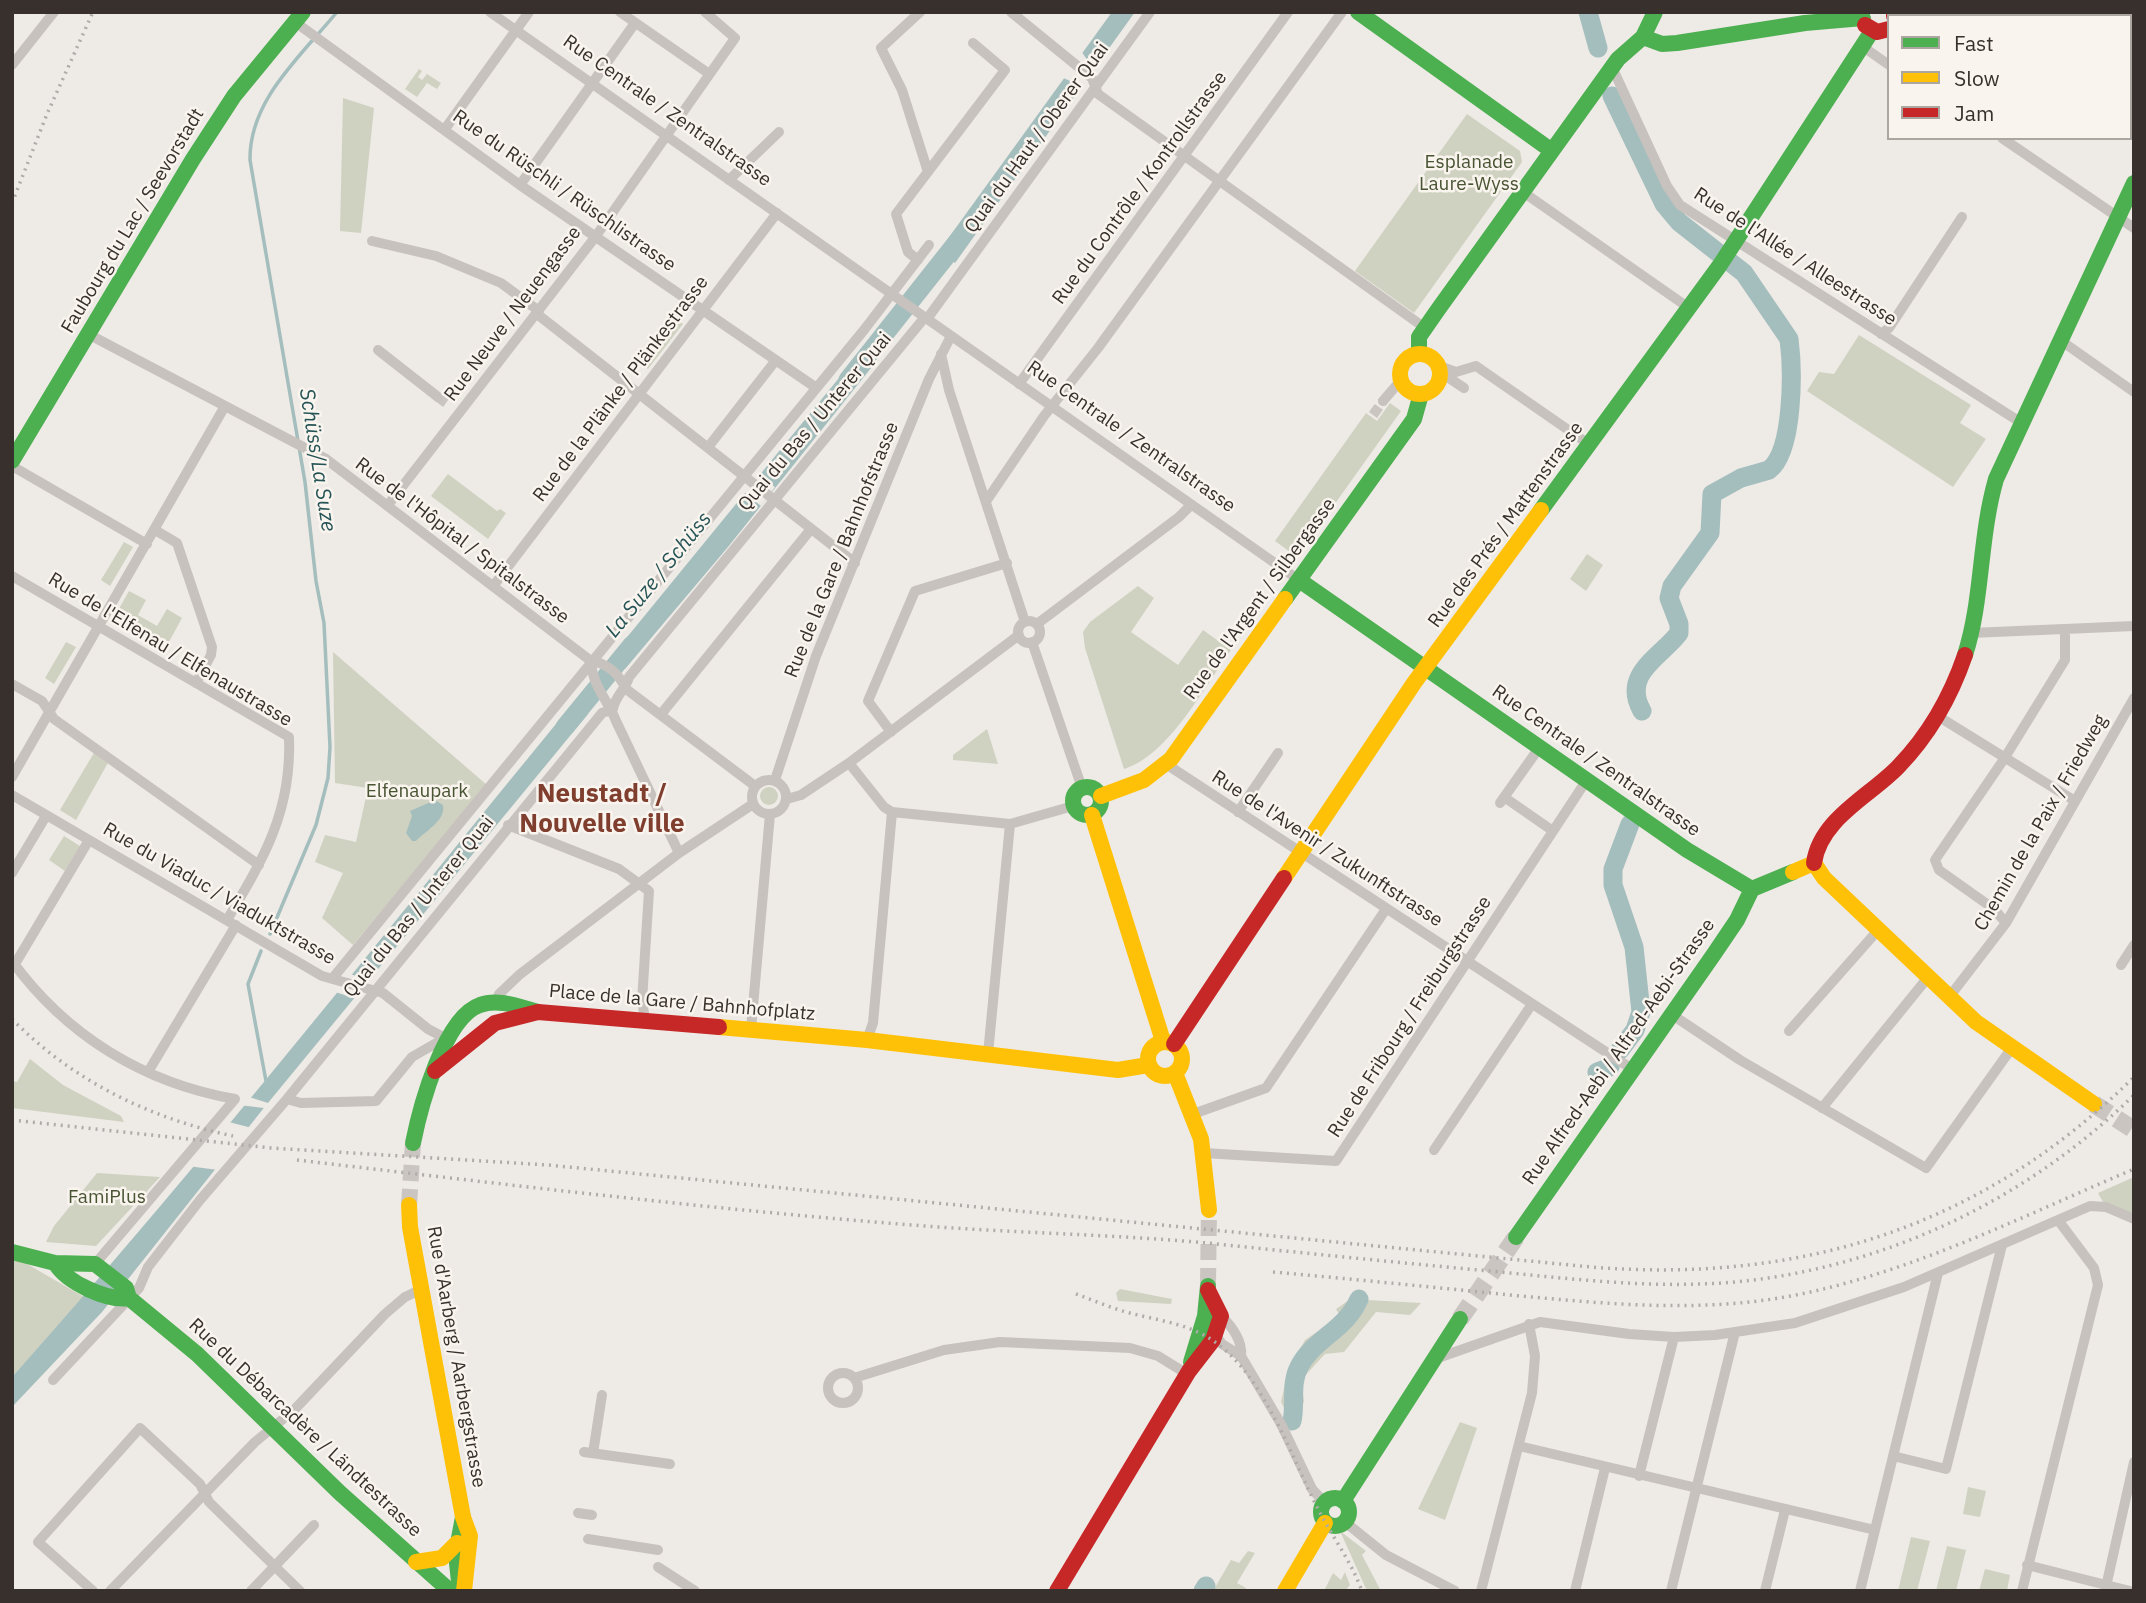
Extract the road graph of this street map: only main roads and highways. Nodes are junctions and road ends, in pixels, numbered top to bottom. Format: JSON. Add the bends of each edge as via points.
{"nodes":[{"id":1,"x":1358,"y":12,"type":"edge"},
{"id":2,"x":1655,"y":12,"type":"edge"},
{"id":3,"x":299,"y":17,"type":"edge"},
{"id":4,"x":1872,"y":22,"type":"edge"},
{"id":5,"x":1643,"y":37,"type":"junction"},
{"id":6,"x":1552,"y":151,"type":"junction"},
{"id":7,"x":2134,"y":183,"type":"edge"},
{"id":8,"x":1419,"y":354,"type":"junction"},
{"id":9,"x":1421,"y":394,"type":"junction"},
{"id":10,"x":12,"y":461,"type":"edge"},
{"id":11,"x":1299,"y":580,"type":"junction"},
{"id":12,"x":1425,"y":668,"type":"junction"},
{"id":13,"x":1101,"y":796,"type":"junction"},
{"id":14,"x":1092,"y":815,"type":"junction"},
{"id":15,"x":1814,"y":863,"type":"junction"},
{"id":16,"x":1752,"y":889,"type":"junction"},
{"id":17,"x":495,"y":1004,"type":"junction"},
{"id":18,"x":538,"y":1012,"type":"junction"},
{"id":19,"x":495,"y":1023,"type":"junction"},
{"id":20,"x":445,"y":1038,"type":"junction"},
{"id":21,"x":1168,"y":1043,"type":"junction"},
{"id":22,"x":466,"y":1044,"type":"junction"},
{"id":23,"x":1149,"y":1065,"type":"junction"},
{"id":24,"x":435,"y":1072,"type":"junction"},
{"id":25,"x":1175,"y":1073,"type":"junction"},
{"id":26,"x":2094,"y":1104,"type":"tunnel mouth"},
{"id":27,"x":413,"y":1143,"type":"tunnel mouth"},
{"id":28,"x":409,"y":1205,"type":"tunnel mouth"},
{"id":29,"x":1209,"y":1210,"type":"tunnel mouth"},
{"id":30,"x":1516,"y":1237,"type":"tunnel mouth"},
{"id":31,"x":12,"y":1252,"type":"edge"},
{"id":32,"x":55,"y":1263,"type":"junction"},
{"id":33,"x":1208,"y":1287,"type":"tunnel mouth"},
{"id":34,"x":123,"y":1295,"type":"junction"},
{"id":35,"x":1213,"y":1316,"type":"junction"},
{"id":36,"x":1460,"y":1319,"type":"tunnel mouth"},
{"id":37,"x":1188,"y":1373,"type":"junction"},
{"id":38,"x":1343,"y":1501,"type":"junction"},
{"id":39,"x":463,"y":1517,"type":"junction"},
{"id":40,"x":1325,"y":1523,"type":"junction"},
{"id":41,"x":457,"y":1543,"type":"junction"},
{"id":42,"x":416,"y":1562,"type":"junction"},
{"id":43,"x":450,"y":1591,"type":"edge"},
{"id":44,"x":462,"y":1591,"type":"edge"},
{"id":45,"x":1057,"y":1591,"type":"edge"},
{"id":46,"x":1285,"y":1591,"type":"edge"}],
"edges":[{"from":1,"to":6,"type":"main road"},
{"from":2,"to":5,"type":"main road"},
{"from":3,"to":10,"type":"main road","name":"Faubourg du Lac / Seevorstadt","via":[[222,115]]},
{"from":4,"to":5,"type":"main road","via":[[1805,23],[1669,44]]},
{"from":4,"to":12,"type":"main road","name":"Rue des Prés / Mattenstrasse","via":[[1862,46],[1728,253]]},
{"from":5,"to":6,"type":"main road","via":[[1612,67]]},
{"from":6,"to":8,"type":"main road","via":[[1419,337]]},
{"from":7,"to":15,"type":"main road","via":[[1996,479],[1961,668],[1936,715],[1895,771],[1825,833]]},
{"from":8,"to":9,"type":"main road","name":"Rue de l'Argent / Silbergasse","via":[[1431,357],[1439,369],[1437,385]]},
{"from":8,"to":9,"type":"main road","via":[[1406,359],[1400,373],[1409,391]]},
{"from":9,"to":11,"type":"main road","name":"Rue de l'Argent / Silbergasse","via":[[1414,419]]},
{"from":11,"to":12,"type":"main road","name":"Rue Centrale / Zentralstrasse"},
{"from":11,"to":13,"type":"main road","name":"Rue de l'Argent / Silbergasse","via":[[1166,764],[1144,780]]},
{"from":12,"to":16,"type":"main road","name":"Rue Centrale / Zentralstrasse","via":[[1687,850]]},
{"from":12,"to":21,"type":"main road","name":"Rue des Prés / Mattenstrasse","via":[[1303,854]]},
{"from":13,"to":14,"type":"main road","via":[[1101,805]]},
{"from":13,"to":14,"type":"main road","via":[[1093,788],[1075,794],[1073,806],[1083,815]]},
{"from":14,"to":21,"type":"main road"},
{"from":15,"to":16,"type":"main road"},
{"from":15,"to":26,"type":"main road","via":[[1824,878],[1976,1022]]},
{"from":16,"to":30,"type":"main road","name":"Rue Alfred-Aebi / Alfred-Aebi-Strasse","via":[[1737,919]]},
{"from":17,"to":18,"type":"main road"},
{"from":17,"to":19,"type":"main road"},
{"from":17,"to":20,"type":"main road","via":[[460,1016]]},
{"from":18,"to":19,"type":"main road","name":"Place de la Gare / Bahnhofplatz"},
{"from":18,"to":23,"type":"main road","name":"Place de la Gare / Bahnhofplatz","via":[[867,1040],[1118,1070]]},
{"from":19,"to":22,"type":"main road"},
{"from":20,"to":22,"type":"main road"},
{"from":20,"to":24,"type":"main road"},
{"from":21,"to":23,"type":"main road","via":[[1150,1050]]},
{"from":21,"to":25,"type":"main road","via":[[1182,1058]]},
{"from":22,"to":24,"type":"main road"},
{"from":23,"to":25,"type":"main road","via":[[1160,1075]]},
{"from":24,"to":27,"type":"main road","via":[[421,1104]]},
{"from":25,"to":29,"type":"main road","via":[[1203,1153]]},
{"from":28,"to":39,"type":"main road","name":"Rue d'Aarberg / Aarbergstrasse"},
{"from":31,"to":32,"type":"main road","name":"Rue du Débarcadère / Ländtestrasse"},
{"from":32,"to":34,"type":"main road","name":"Rue du Débarcadère / Ländtestrasse","via":[[61,1273],[82,1284]]},
{"from":32,"to":34,"type":"main road","name":"Rue du Débarcadère / Ländtestrasse","via":[[97,1266]]},
{"from":33,"to":35,"type":"main road"},
{"from":34,"to":42,"type":"main road","name":"Rue du Débarcadère / Ländtestrasse","via":[[188,1346]]},
{"from":35,"to":37,"type":"main road"},
{"from":35,"to":37,"type":"main road","via":[[1215,1334]]},
{"from":36,"to":38,"type":"main road"},
{"from":37,"to":45,"type":"main road"},
{"from":38,"to":40,"type":"main road","via":[[1332,1498],[1324,1502],[1321,1513]]},
{"from":38,"to":40,"type":"main road","via":[[1348,1508],[1346,1522],[1337,1526]]},
{"from":39,"to":41,"type":"main road","name":"Rue d'Aarberg / Aarbergstrasse"},
{"from":39,"to":44,"type":"main road","name":"Rue d'Aarberg / Aarbergstrasse","via":[[470,1536]]},
{"from":40,"to":46,"type":"main road"},
{"from":41,"to":42,"type":"main road","via":[[442,1558]]},
{"from":41,"to":44,"type":"main road","name":"Rue d'Aarberg / Aarbergstrasse","via":[[455,1577]]},
{"from":42,"to":43,"type":"main road","name":"Rue du Débarcadère / Ländtestrasse"}]}
